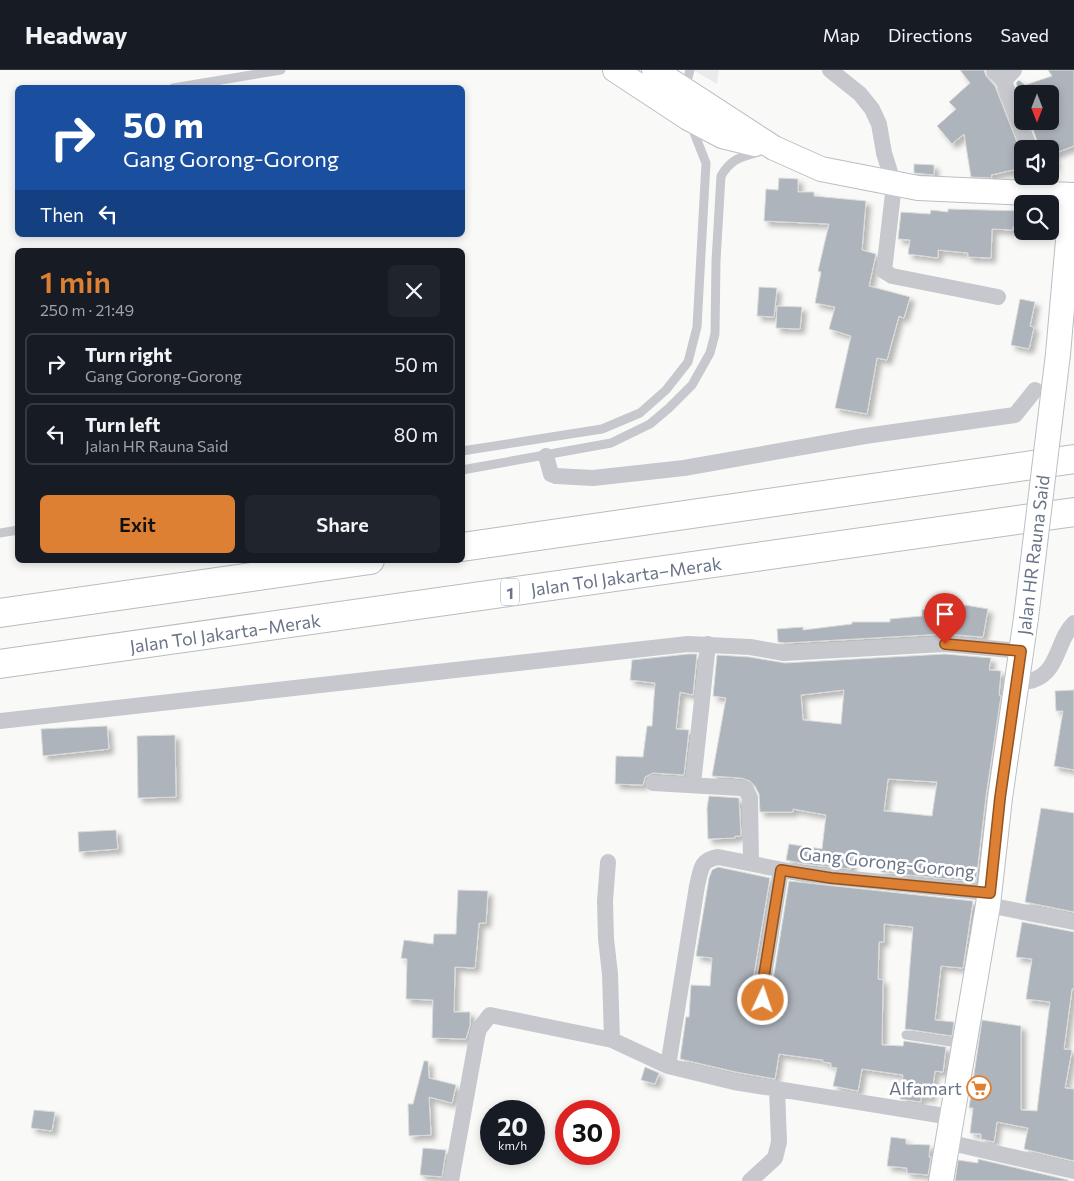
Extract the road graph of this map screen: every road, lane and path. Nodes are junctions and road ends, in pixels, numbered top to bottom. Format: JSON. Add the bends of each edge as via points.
{"nodes":[{"id":1,"x":281,"y":70,"type":"edge"},
{"id":2,"x":615,"y":70,"type":"edge"},
{"id":3,"x":654,"y":70,"type":"edge"},
{"id":4,"x":830,"y":70,"type":"edge"},
{"id":5,"x":1004,"y":74,"type":"edge"},
{"id":6,"x":687,"y":80,"type":"edge"},
{"id":7,"x":191,"y":85,"type":"edge"},
{"id":8,"x":688,"y":118,"type":"junction"},
{"id":9,"x":1027,"y":140,"type":"edge"},
{"id":10,"x":774,"y":148,"type":"junction"},
{"id":11,"x":894,"y":184,"type":"junction"},
{"id":12,"x":1040,"y":185,"type":"edge"},
{"id":13,"x":1073,"y":195,"type":"edge"},
{"id":14,"x":998,"y":297,"type":"dead end"},
{"id":15,"x":1035,"y":390,"type":"dead end"},
{"id":16,"x":465,"y":451,"type":"edge"},
{"id":17,"x":546,"y":456,"type":"junction"},
{"id":18,"x":1074,"y":459,"type":"edge"},
{"id":19,"x":465,"y":470,"type":"edge"},
{"id":20,"x":1074,"y":512,"type":"edge"},
{"id":21,"x":15,"y":530,"type":"edge"},
{"id":22,"x":0,"y":533,"type":"edge"},
{"id":23,"x":465,"y":547,"type":"edge"},
{"id":24,"x":349,"y":563,"type":"edge"},
{"id":25,"x":0,"y":613,"type":"edge"},
{"id":26,"x":1074,"y":623,"type":"edge"},
{"id":27,"x":708,"y":644,"type":"junction"},
{"id":28,"x":1021,"y":651,"type":"junction"},
{"id":29,"x":0,"y":664,"type":"edge"},
{"id":30,"x":1017,"y":681,"type":"junction"},
{"id":31,"x":0,"y":721,"type":"edge"},
{"id":32,"x":653,"y":782,"type":"dead end"},
{"id":33,"x":692,"y":784,"type":"junction"},
{"id":34,"x":608,"y":862,"type":"dead end"},
{"id":35,"x":751,"y":863,"type":"junction"},
{"id":36,"x":781,"y":870,"type":"junction"},
{"id":37,"x":989,"y":899,"type":"junction"},
{"id":38,"x":1074,"y":922,"type":"edge"},
{"id":39,"x":765,"y":1005,"type":"dead end"},
{"id":40,"x":906,"y":1035,"type":"dead end"},
{"id":41,"x":612,"y":1040,"type":"junction"},
{"id":42,"x":964,"y":1044,"type":"junction"},
{"id":43,"x":668,"y":1066,"type":"junction"},
{"id":44,"x":778,"y":1089,"type":"junction"},
{"id":45,"x":951,"y":1117,"type":"junction"},
{"id":46,"x":947,"y":1142,"type":"junction"},
{"id":47,"x":1074,"y":1171,"type":"edge"},
{"id":48,"x":451,"y":1181,"type":"edge"},
{"id":49,"x":750,"y":1181,"type":"edge"},
{"id":50,"x":941,"y":1181,"type":"edge"}],
"edges":[{"from":1,"to":7,"type":"lane"},
{"from":2,"to":8,"type":"main road"},
{"from":3,"to":6,"type":"main road"},
{"from":4,"to":11,"type":"street","via":[[860,94],[872,109],[880,124],[884,153]]},
{"from":5,"to":9,"type":"street"},
{"from":6,"to":10,"type":"main road"},
{"from":8,"to":10,"type":"main road","via":[[722,136]]},
{"from":8,"to":16,"type":"lane","via":[[706,163],[697,327],[688,362],[666,390],[640,413],[602,429]]},
{"from":10,"to":11,"type":"main road","via":[[821,169]]},
{"from":10,"to":17,"type":"lane","via":[[745,155],[728,164],[721,176],[715,334],[710,353],[692,385],[650,424],[619,440]]},
{"from":11,"to":12,"type":"main road","via":[[918,188]]},
{"from":11,"to":14,"type":"street","via":[[884,271],[892,276]]},
{"from":12,"to":13,"type":"main road"},
{"from":13,"to":28,"type":"main road","name":"Jalan HR Rauna Said","bridge":true,"via":[[1058,354]]},
{"from":15,"to":17,"type":"street","via":[[1015,415],[865,436],[684,468],[593,478],[556,476],[551,474]]},
{"from":17,"to":19,"type":"lane"},
{"from":18,"to":23,"type":"highway"},
{"from":20,"to":29,"type":"highway","name":"Jalan Tol Jakarta–Merak","number":"1"},
{"from":21,"to":22,"type":"lane"},
{"from":24,"to":25,"type":"highway"},
{"from":26,"to":30,"type":"street","via":[[1046,672],[1033,681]]},
{"from":27,"to":28,"type":"street","via":[[784,653],[945,644]]},
{"from":27,"to":31,"type":"street"},
{"from":27,"to":33,"type":"street"},
{"from":28,"to":30,"type":"main road","name":"Jalan HR Rauna Said"},
{"from":30,"to":37,"type":"main road","name":"Jalan HR Rauna Said"},
{"from":32,"to":33,"type":"street"},
{"from":33,"to":35,"type":"street","via":[[740,788],[750,794]]},
{"from":34,"to":41,"type":"street","via":[[605,920]]},
{"from":35,"to":36,"type":"street","name":"Gang Gorong-Gorong"},
{"from":35,"to":43,"type":"street","name":"Gang Gorong-Gorong","via":[[718,857],[703,864]]},
{"from":36,"to":37,"type":"street","name":"Gang Gorong-Gorong"},
{"from":36,"to":39,"type":"street","via":[[761,994]]},
{"from":37,"to":38,"type":"street","name":"Gang Gorong-Gorong"},
{"from":37,"to":42,"type":"main road","name":"Jalan HR Rauna Said"},
{"from":40,"to":42,"type":"lane"},
{"from":41,"to":43,"type":"street"},
{"from":41,"to":48,"type":"street","via":[[490,1015],[477,1037]]},
{"from":42,"to":45,"type":"main road","name":"Jalan HR Rauna Said"},
{"from":43,"to":44,"type":"street"},
{"from":44,"to":45,"type":"street"},
{"from":44,"to":49,"type":"street","via":[[779,1142],[775,1158]]},
{"from":45,"to":46,"type":"main road","name":"Jalan HR Rauna Said"},
{"from":46,"to":47,"type":"street"},
{"from":46,"to":50,"type":"main road","name":"Jalan HR Rauna Said"}]}
